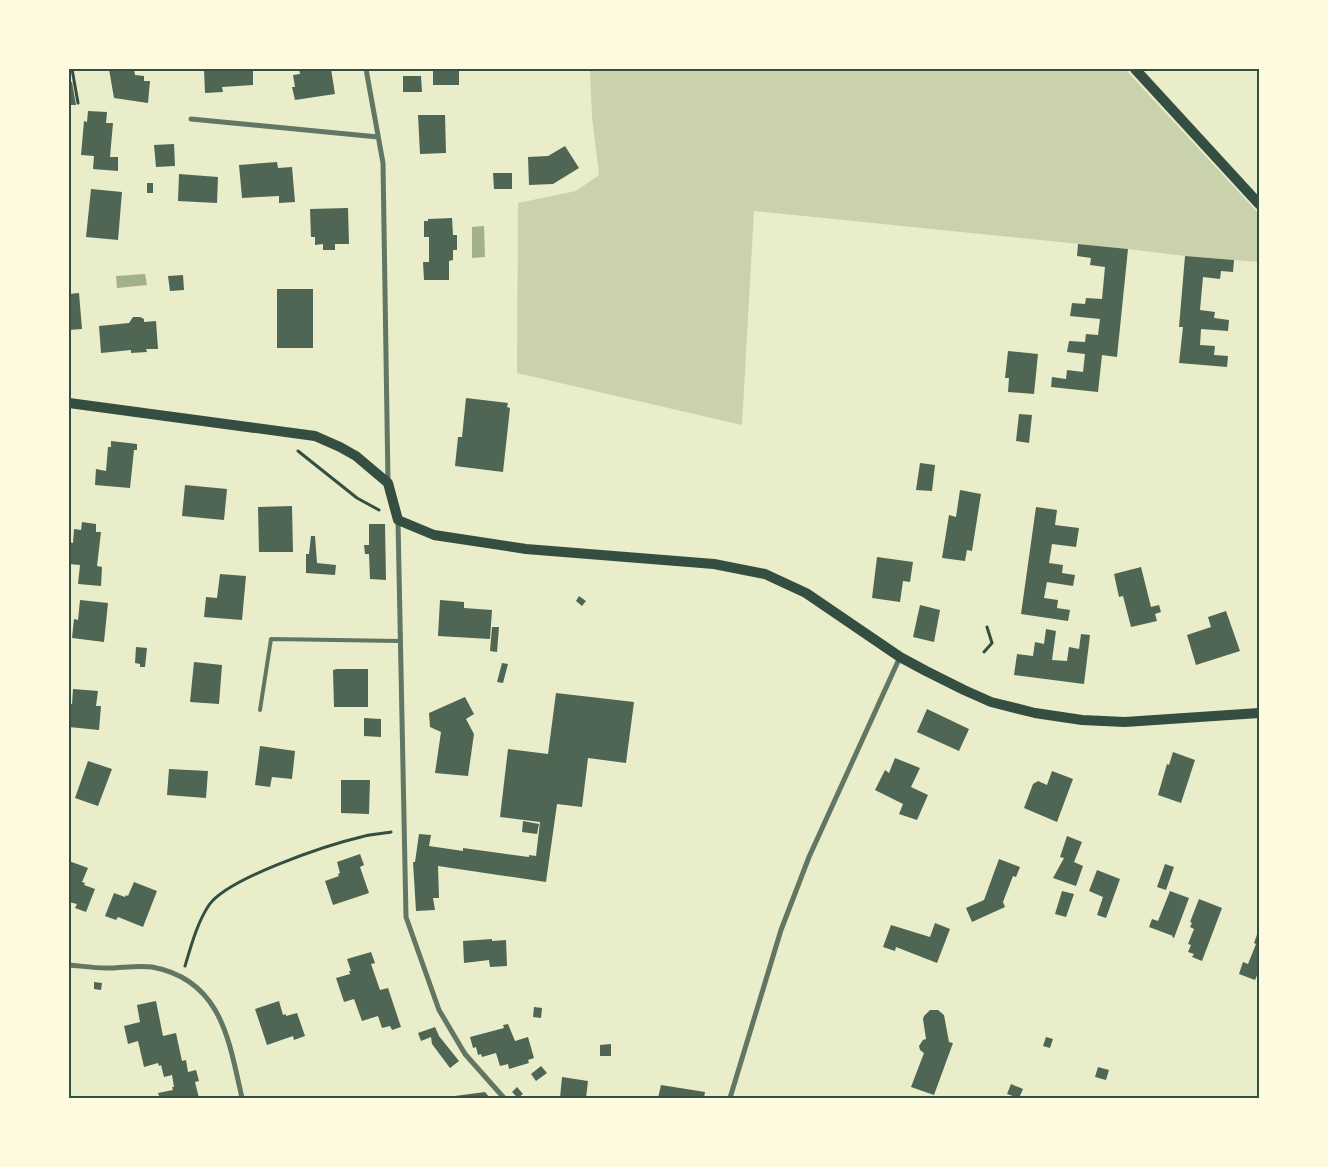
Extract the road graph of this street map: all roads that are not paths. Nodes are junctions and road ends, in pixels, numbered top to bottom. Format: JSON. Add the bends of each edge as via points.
{"nodes":[{"id":1,"x":366,"y":69,"type":"edge"},
{"id":2,"x":1134,"y":69,"type":"edge"},
{"id":3,"x":191,"y":119,"type":"dead end"},
{"id":4,"x":378,"y":137,"type":"junction"},
{"id":5,"x":1259,"y":204,"type":"edge"},
{"id":6,"x":69,"y":403,"type":"edge"},
{"id":7,"x":388,"y":483,"type":"junction"},
{"id":8,"x":398,"y":520,"type":"junction"},
{"id":9,"x":400,"y":640,"type":"junction"},
{"id":10,"x":900,"y":657,"type":"junction"},
{"id":11,"x":260,"y":710,"type":"dead end"},
{"id":12,"x":1259,"y":713,"type":"edge"},
{"id":13,"x":69,"y":966,"type":"edge"},
{"id":14,"x":242,"y":1098,"type":"edge"},
{"id":15,"x":504,"y":1098,"type":"edge"},
{"id":16,"x":730,"y":1098,"type":"edge"}],
"edges":[{"from":1,"to":4,"type":"street"},
{"from":2,"to":5,"type":"main road"},
{"from":3,"to":4,"type":"street"},
{"from":4,"to":7,"type":"street","via":[[383,163]]},
{"from":6,"to":7,"type":"main road","via":[[314,436],[356,456]]},
{"from":7,"to":8,"type":"main road"},
{"from":8,"to":9,"type":"street"},
{"from":8,"to":10,"type":"main road","via":[[434,535],[526,549],[714,564],[765,574],[806,593]]},
{"from":9,"to":11,"type":"lane","via":[[271,639]]},
{"from":9,"to":15,"type":"street","via":[[406,917],[440,1010],[465,1054]]},
{"from":10,"to":12,"type":"main road","via":[[991,702],[1035,713],[1126,722]]},
{"from":10,"to":16,"type":"street","via":[[809,857],[781,930]]},
{"from":13,"to":14,"type":"street","via":[[152,967],[196,986],[214,1007],[225,1027]]}]}
